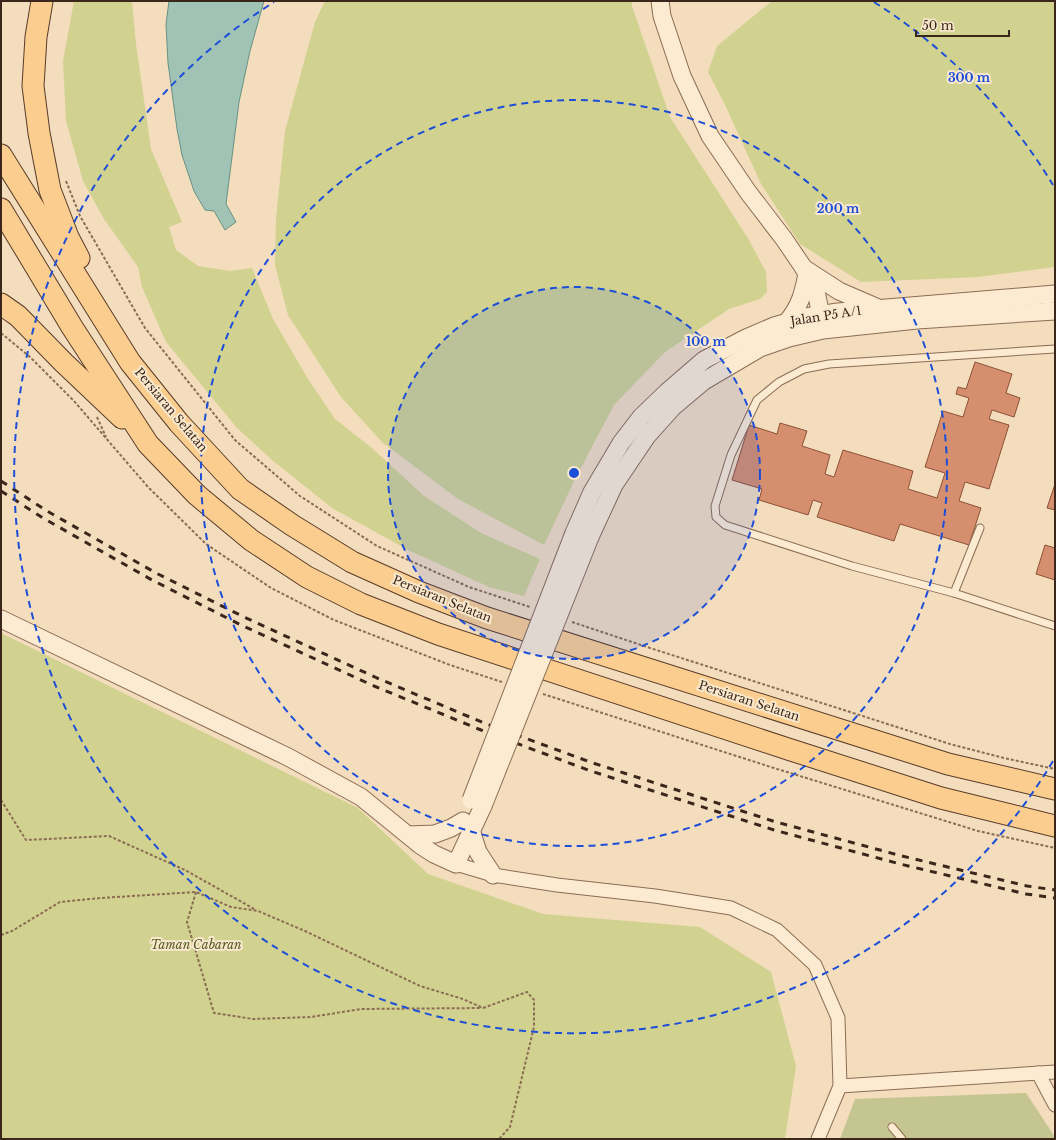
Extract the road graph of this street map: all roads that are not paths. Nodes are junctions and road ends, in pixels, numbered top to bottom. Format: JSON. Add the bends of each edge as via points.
{"nodes":[{"id":1,"x":42,"y":1,"type":"edge"},
{"id":2,"x":660,"y":1,"type":"edge"},
{"id":3,"x":1,"y":155,"type":"edge"},
{"id":4,"x":1,"y":209,"type":"edge"},
{"id":5,"x":805,"y":271,"type":"junction"},
{"id":6,"x":1055,"y":294,"type":"edge"},
{"id":7,"x":1,"y":304,"type":"edge"},
{"id":8,"x":879,"y":308,"type":"junction"},
{"id":9,"x":1055,"y":311,"type":"edge"},
{"id":10,"x":787,"y":322,"type":"junction"},
{"id":11,"x":822,"y":322,"type":"junction"},
{"id":12,"x":1055,"y":349,"type":"edge"},
{"id":13,"x":130,"y":362,"type":"junction"},
{"id":14,"x":148,"y":444,"type":"junction"},
{"id":15,"x":980,"y":528,"type":"dead end"},
{"id":16,"x":582,"y":535,"type":"junction"},
{"id":17,"x":954,"y":593,"type":"junction"},
{"id":18,"x":1,"y":619,"type":"edge"},
{"id":19,"x":1055,"y":626,"type":"edge"},
{"id":20,"x":1055,"y":789,"type":"edge"},
{"id":21,"x":467,"y":826,"type":"junction"},
{"id":22,"x":1055,"y":826,"type":"edge"},
{"id":23,"x":408,"y":835,"type":"junction"},
{"id":24,"x":451,"y":862,"type":"junction"},
{"id":25,"x":493,"y":875,"type":"junction"},
{"id":26,"x":1055,"y":1072,"type":"edge"},
{"id":27,"x":1038,"y":1073,"type":"junction"},
{"id":28,"x":840,"y":1086,"type":"junction"},
{"id":29,"x":1055,"y":1105,"type":"edge"},
{"id":30,"x":892,"y":1127,"type":"dead end"},
{"id":31,"x":818,"y":1139,"type":"edge"},
{"id":32,"x":902,"y":1139,"type":"edge"}],
"edges":[{"from":1,"to":13,"type":"main road","via":[[36,37],[33,86],[38,133],[50,190],[68,237]]},
{"from":2,"to":5,"type":"street","via":[[662,16],[682,76],[710,136]]},
{"from":3,"to":13,"type":"main road","name":"Persiaran Selatan"},
{"from":4,"to":14,"type":"main road","via":[[72,327]]},
{"from":5,"to":8,"type":"street","via":[[840,291]]},
{"from":5,"to":10,"type":"street","via":[[803,294]]},
{"from":5,"to":11,"type":"street","via":[[816,291]]},
{"from":6,"to":8,"type":"street","name":"Jalan P5 A/1"},
{"from":7,"to":14,"type":"main road","via":[[18,316]]},
{"from":8,"to":11,"type":"street","name":"Jalan P5 A/1","via":[[838,312]]},
{"from":9,"to":11,"type":"street","name":"Jalan P5 A/1","via":[[917,320]]},
{"from":10,"to":11,"type":"street","name":"Jalan P5 A/1","via":[[806,317]]},
{"from":10,"to":16,"type":"street","name":"Jalan P5 A/1","via":[[746,338],[704,360],[641,417],[621,443],[592,492]]},
{"from":11,"to":16,"type":"street","name":"Jalan P5 A/1","via":[[760,348],[704,381],[673,407],[647,436]]},
{"from":12,"to":17,"type":"lane","via":[[829,364],[804,369],[779,382],[757,400],[731,454],[715,506],[716,517],[725,525],[852,566]]},
{"from":13,"to":20,"type":"main road","name":"Persiaran Selatan","via":[[179,423],[240,489],[292,525],[359,565],[487,618],[948,764]]},
{"from":14,"to":22,"type":"main road","via":[[197,495],[251,540],[308,577],[361,604],[438,634],[828,762],[941,798]]},
{"from":15,"to":17,"type":"lane"},
{"from":16,"to":21,"type":"street","bridge":true},
{"from":17,"to":19,"type":"lane"},
{"from":18,"to":23,"type":"street","via":[[288,756],[361,797]]},
{"from":21,"to":23,"type":"street","via":[[435,834]]},
{"from":21,"to":24,"type":"street"},
{"from":21,"to":25,"type":"street","via":[[478,852]]},
{"from":23,"to":24,"type":"street","via":[[434,854]]},
{"from":24,"to":25,"type":"street"},
{"from":25,"to":28,"type":"street","via":[[731,908],[777,930],[815,965],[838,1018]]},
{"from":26,"to":27,"type":"street"},
{"from":27,"to":28,"type":"street"},
{"from":27,"to":29,"type":"street"},
{"from":28,"to":31,"type":"street"},
{"from":30,"to":32,"type":"lane"}]}
